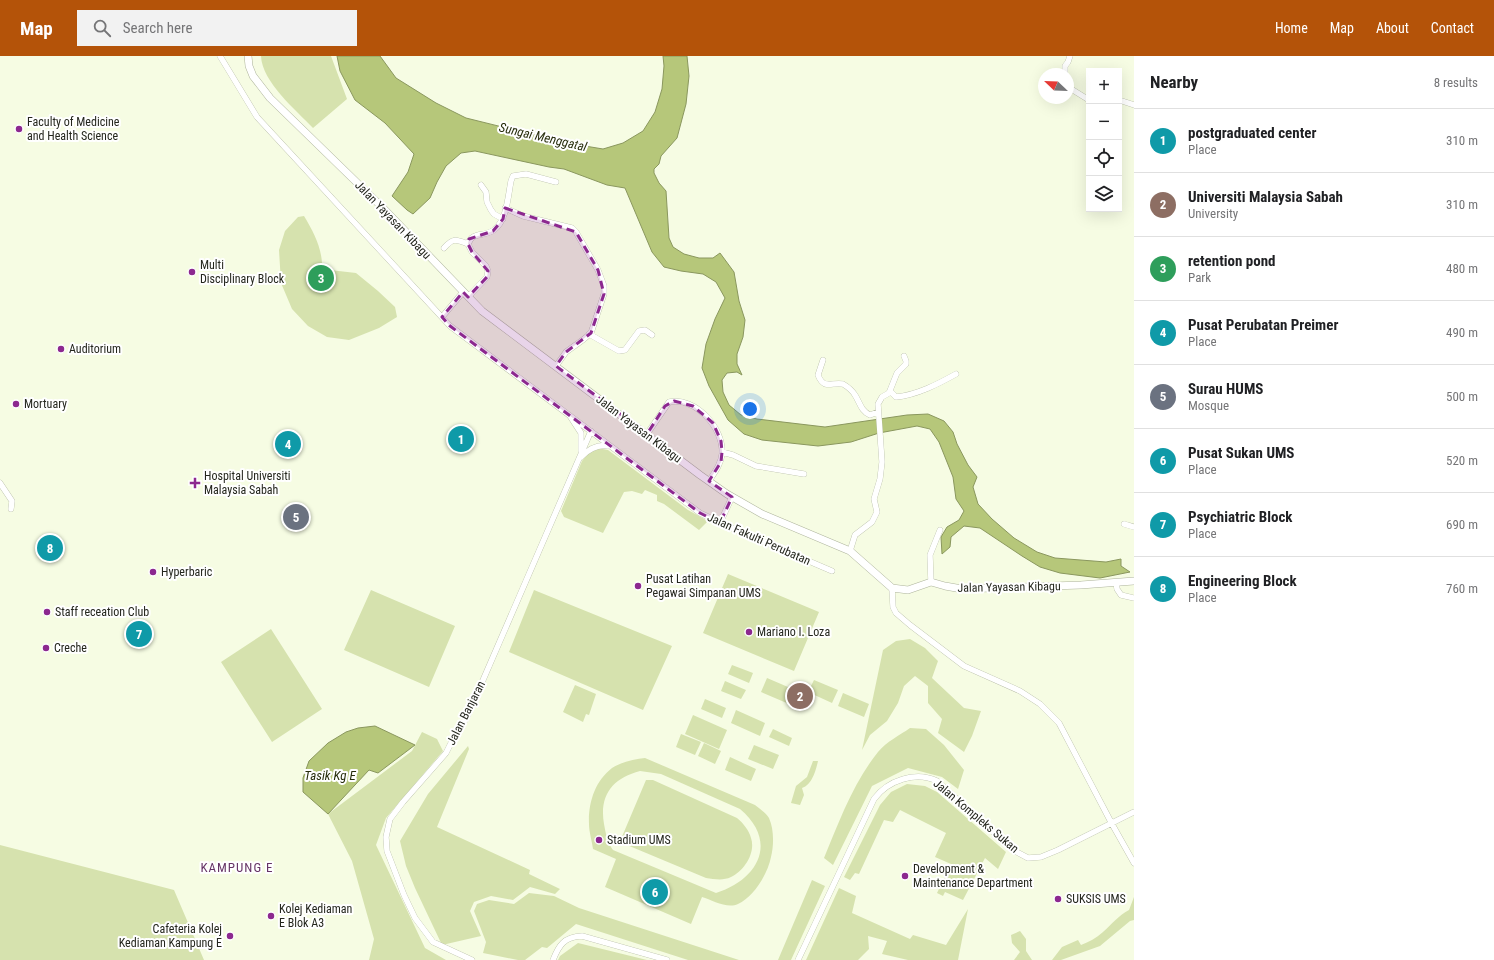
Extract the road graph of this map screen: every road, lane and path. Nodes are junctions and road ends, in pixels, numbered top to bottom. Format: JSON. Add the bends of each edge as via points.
{"nodes":[{"id":1,"x":220,"y":56,"type":"edge"},
{"id":2,"x":248,"y":56,"type":"edge"},
{"id":3,"x":1070,"y":56,"type":"edge"},
{"id":4,"x":1064,"y":68,"type":"edge"},
{"id":5,"x":1074,"y":91,"type":"edge"},
{"id":6,"x":1086,"y":98,"type":"edge"},
{"id":7,"x":1122,"y":101,"type":"edge"},
{"id":8,"x":1134,"y":105,"type":"edge"},
{"id":9,"x":556,"y":182,"type":"dead end"},
{"id":10,"x":481,"y":185,"type":"dead end"},
{"id":11,"x":505,"y":208,"type":"junction"},
{"id":12,"x":503,"y":219,"type":"junction"},
{"id":13,"x":468,"y":244,"type":"junction"},
{"id":14,"x":444,"y":248,"type":"dead end"},
{"id":15,"x":465,"y":294,"type":"junction"},
{"id":16,"x":442,"y":317,"type":"junction"},
{"id":17,"x":589,"y":334,"type":"junction"},
{"id":18,"x":652,"y":335,"type":"dead end"},
{"id":19,"x":904,"y":356,"type":"dead end"},
{"id":20,"x":823,"y":360,"type":"dead end"},
{"id":21,"x":556,"y":366,"type":"junction"},
{"id":22,"x":956,"y":374,"type":"dead end"},
{"id":23,"x":890,"y":391,"type":"junction"},
{"id":24,"x":569,"y":414,"type":"junction"},
{"id":25,"x":878,"y":415,"type":"junction"},
{"id":26,"x":591,"y":431,"type":"junction"},
{"id":27,"x":647,"y":434,"type":"junction"},
{"id":28,"x":611,"y":446,"type":"junction"},
{"id":29,"x":722,"y":452,"type":"junction"},
{"id":30,"x":579,"y":459,"type":"junction"},
{"id":31,"x":804,"y":474,"type":"dead end"},
{"id":32,"x":709,"y":481,"type":"junction"},
{"id":33,"x":0,"y":483,"type":"edge"},
{"id":34,"x":732,"y":497,"type":"junction"},
{"id":35,"x":11,"y":510,"type":"dead end"},
{"id":36,"x":720,"y":523,"type":"junction"},
{"id":37,"x":1124,"y":524,"type":"dead end"},
{"id":38,"x":1134,"y":527,"type":"edge"},
{"id":39,"x":940,"y":530,"type":"dead end"},
{"id":40,"x":850,"y":551,"type":"junction"},
{"id":41,"x":832,"y":571,"type":"dead end"},
{"id":42,"x":1134,"y":581,"type":"edge"},
{"id":43,"x":931,"y":582,"type":"junction"},
{"id":44,"x":1116,"y":582,"type":"junction"},
{"id":45,"x":892,"y":588,"type":"junction"},
{"id":46,"x":1134,"y":598,"type":"edge"},
{"id":47,"x":1134,"y":812,"type":"edge"},
{"id":48,"x":1112,"y":824,"type":"junction"},
{"id":49,"x":1134,"y":863,"type":"edge"},
{"id":50,"x":472,"y":960,"type":"edge"},
{"id":51,"x":553,"y":960,"type":"edge"},
{"id":52,"x":667,"y":960,"type":"edge"},
{"id":53,"x":798,"y":960,"type":"edge"}],
"edges":[{"from":1,"to":16,"type":"street","name":"Jalan Fakulti Perubatan","via":[[257,117]]},
{"from":2,"to":15,"type":"street","name":"Jalan Yayasan Kibagu","via":[[253,76],[270,98]]},
{"from":3,"to":4,"type":"street"},
{"from":5,"to":6,"type":"street"},
{"from":7,"to":8,"type":"street"},
{"from":9,"to":11,"type":"street","via":[[526,174],[513,176]]},
{"from":10,"to":12,"type":"street","via":[[486,192],[491,210]]},
{"from":11,"to":12,"type":"street"},
{"from":11,"to":17,"type":"street","via":[[522,216],[572,228],[576,232],[598,270],[604,286],[604,294]]},
{"from":12,"to":13,"type":"street","via":[[493,231],[474,236],[469,239]]},
{"from":13,"to":14,"type":"street","via":[[451,240]]},
{"from":13,"to":15,"type":"street","via":[[488,271],[487,277]]},
{"from":15,"to":16,"type":"street"},
{"from":15,"to":21,"type":"street","name":"Jalan Yayasan Kibagu","via":[[498,324]]},
{"from":16,"to":24,"type":"street","name":"Jalan Fakulti Perubatan","via":[[474,344]]},
{"from":17,"to":18,"type":"street","via":[[619,351],[625,350],[639,331],[645,330]]},
{"from":17,"to":21,"type":"street","via":[[566,352]]},
{"from":19,"to":23,"type":"street","via":[[906,364],[897,373]]},
{"from":20,"to":25,"type":"street","via":[[818,375],[822,381],[827,385],[843,384],[851,389],[862,410],[870,415]]},
{"from":21,"to":27,"type":"street","name":"Jalan Yayasan Kibagu"},
{"from":22,"to":23,"type":"street","via":[[912,394],[896,397]]},
{"from":23,"to":25,"type":"street","via":[[879,401]]},
{"from":24,"to":26,"type":"street","name":"Jalan Fakulti Perubatan"},
{"from":24,"to":30,"type":"street","via":[[581,433]]},
{"from":25,"to":40,"type":"street","via":[[882,471],[874,499],[877,512],[872,522],[855,536]]},
{"from":26,"to":28,"type":"street","name":"Jalan Fakulti Perubatan"},
{"from":26,"to":30,"type":"street","name":"Jalan Banjaran"},
{"from":27,"to":29,"type":"street","via":[[669,402],[683,403],[693,406],[712,423],[718,432]]},
{"from":27,"to":32,"type":"street","name":"Jalan Yayasan Kibagu"},
{"from":28,"to":30,"type":"street","via":[[601,444]]},
{"from":28,"to":36,"type":"street","name":"Jalan Fakulti Perubatan","via":[[700,513]]},
{"from":29,"to":31,"type":"street","via":[[756,466]]},
{"from":29,"to":32,"type":"street","via":[[721,462]]},
{"from":30,"to":50,"type":"street","name":"Jalan Banjaran","via":[[467,717],[446,754],[402,802],[390,820],[386,837],[387,851],[415,918],[433,942]]},
{"from":32,"to":34,"type":"street","name":"Jalan Yayasan Kibagu"},
{"from":33,"to":35,"type":"street","via":[[12,501]]},
{"from":34,"to":36,"type":"street"},
{"from":34,"to":40,"type":"street","name":"Jalan Yayasan Kibagu","via":[[771,518]]},
{"from":36,"to":41,"type":"street","name":"Jalan Fakulti Perubatan"},
{"from":37,"to":38,"type":"street"},
{"from":39,"to":43,"type":"street","via":[[930,555]]},
{"from":40,"to":45,"type":"street","name":"Jalan Yayasan Kibagu"},
{"from":42,"to":44,"type":"street","name":"Jalan Yayasan Kibagu"},
{"from":43,"to":44,"type":"street","name":"Jalan Yayasan Kibagu","via":[[962,589]]},
{"from":43,"to":45,"type":"street","via":[[908,590]]},
{"from":44,"to":46,"type":"street","via":[[1121,595]]},
{"from":45,"to":48,"type":"street","via":[[893,607],[910,625],[964,666],[1020,691],[1040,704],[1059,723]]},
{"from":47,"to":48,"type":"street","name":"Jalan Kompleks Sukan"},
{"from":48,"to":49,"type":"street"},
{"from":48,"to":53,"type":"street","name":"Jalan Kompleks Sukan","via":[[1041,857],[1028,858],[1013,850],[937,781],[928,777],[913,776],[889,784],[874,799]]},
{"from":51,"to":52,"type":"street","via":[[558,947],[574,936]]}]}
